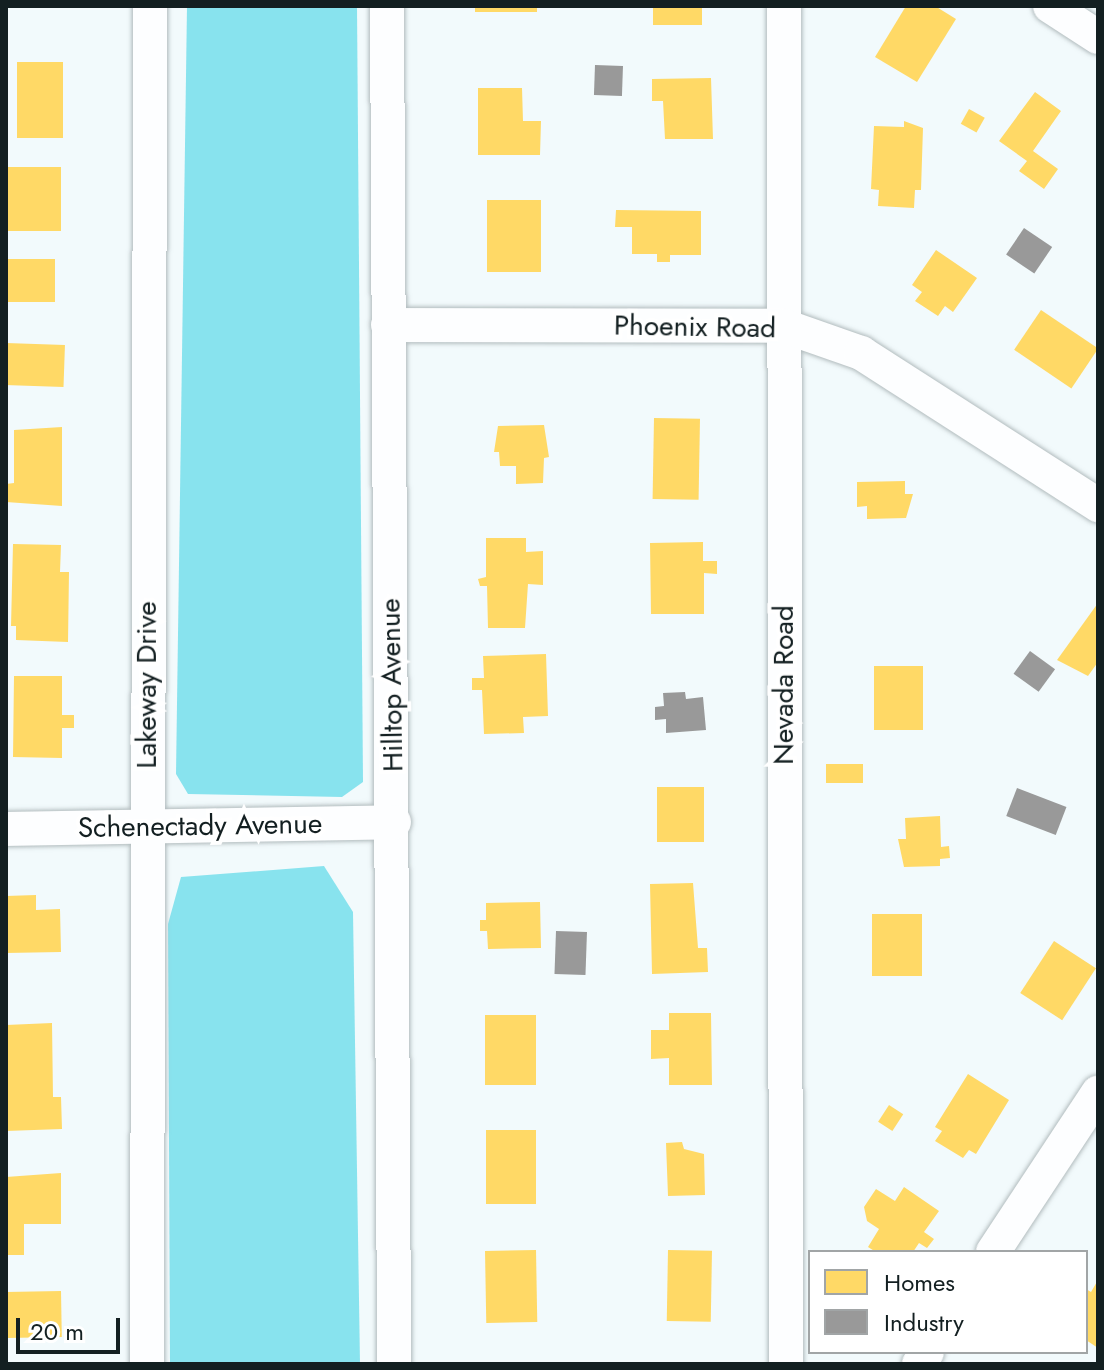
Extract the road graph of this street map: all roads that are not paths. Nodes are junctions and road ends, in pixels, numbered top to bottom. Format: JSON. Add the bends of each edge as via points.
{"nodes":[{"id":1,"x":150,"y":6,"type":"edge"},
{"id":2,"x":387,"y":6,"type":"edge"},
{"id":3,"x":784,"y":6,"type":"edge"},
{"id":4,"x":1050,"y":6,"type":"edge"},
{"id":5,"x":1098,"y":37,"type":"edge"},
{"id":6,"x":388,"y":325,"type":"junction"},
{"id":7,"x":784,"y":326,"type":"junction"},
{"id":8,"x":1098,"y":505,"type":"edge"},
{"id":9,"x":394,"y":822,"type":"junction"},
{"id":10,"x":147,"y":828,"type":"junction"},
{"id":11,"x":6,"y":829,"type":"edge"},
{"id":12,"x":1098,"y":1093,"type":"edge"},
{"id":13,"x":994,"y":1250,"type":"edge"},
{"id":14,"x":147,"y":1364,"type":"edge"},
{"id":15,"x":394,"y":1364,"type":"edge"},
{"id":16,"x":786,"y":1364,"type":"edge"}],
"edges":[{"from":1,"to":10,"type":"street","name":"Lakeway Drive"},
{"from":2,"to":6,"type":"street","name":"Hilltop Avenue"},
{"from":3,"to":7,"type":"street","name":"Nevada Road"},
{"from":4,"to":5,"type":"street"},
{"from":6,"to":7,"type":"street","name":"Phoenix Road"},
{"from":6,"to":9,"type":"street","name":"Hilltop Avenue"},
{"from":7,"to":8,"type":"street","name":"Phoenix Road","via":[[861,353]]},
{"from":7,"to":16,"type":"street","name":"Nevada Road"},
{"from":9,"to":10,"type":"street","name":"Schenectady Avenue"},
{"from":9,"to":15,"type":"street","name":"Hilltop Avenue"},
{"from":10,"to":11,"type":"street","name":"Schenectady Avenue"},
{"from":10,"to":14,"type":"street","name":"Lakeway Drive"},
{"from":12,"to":13,"type":"street"}]}
